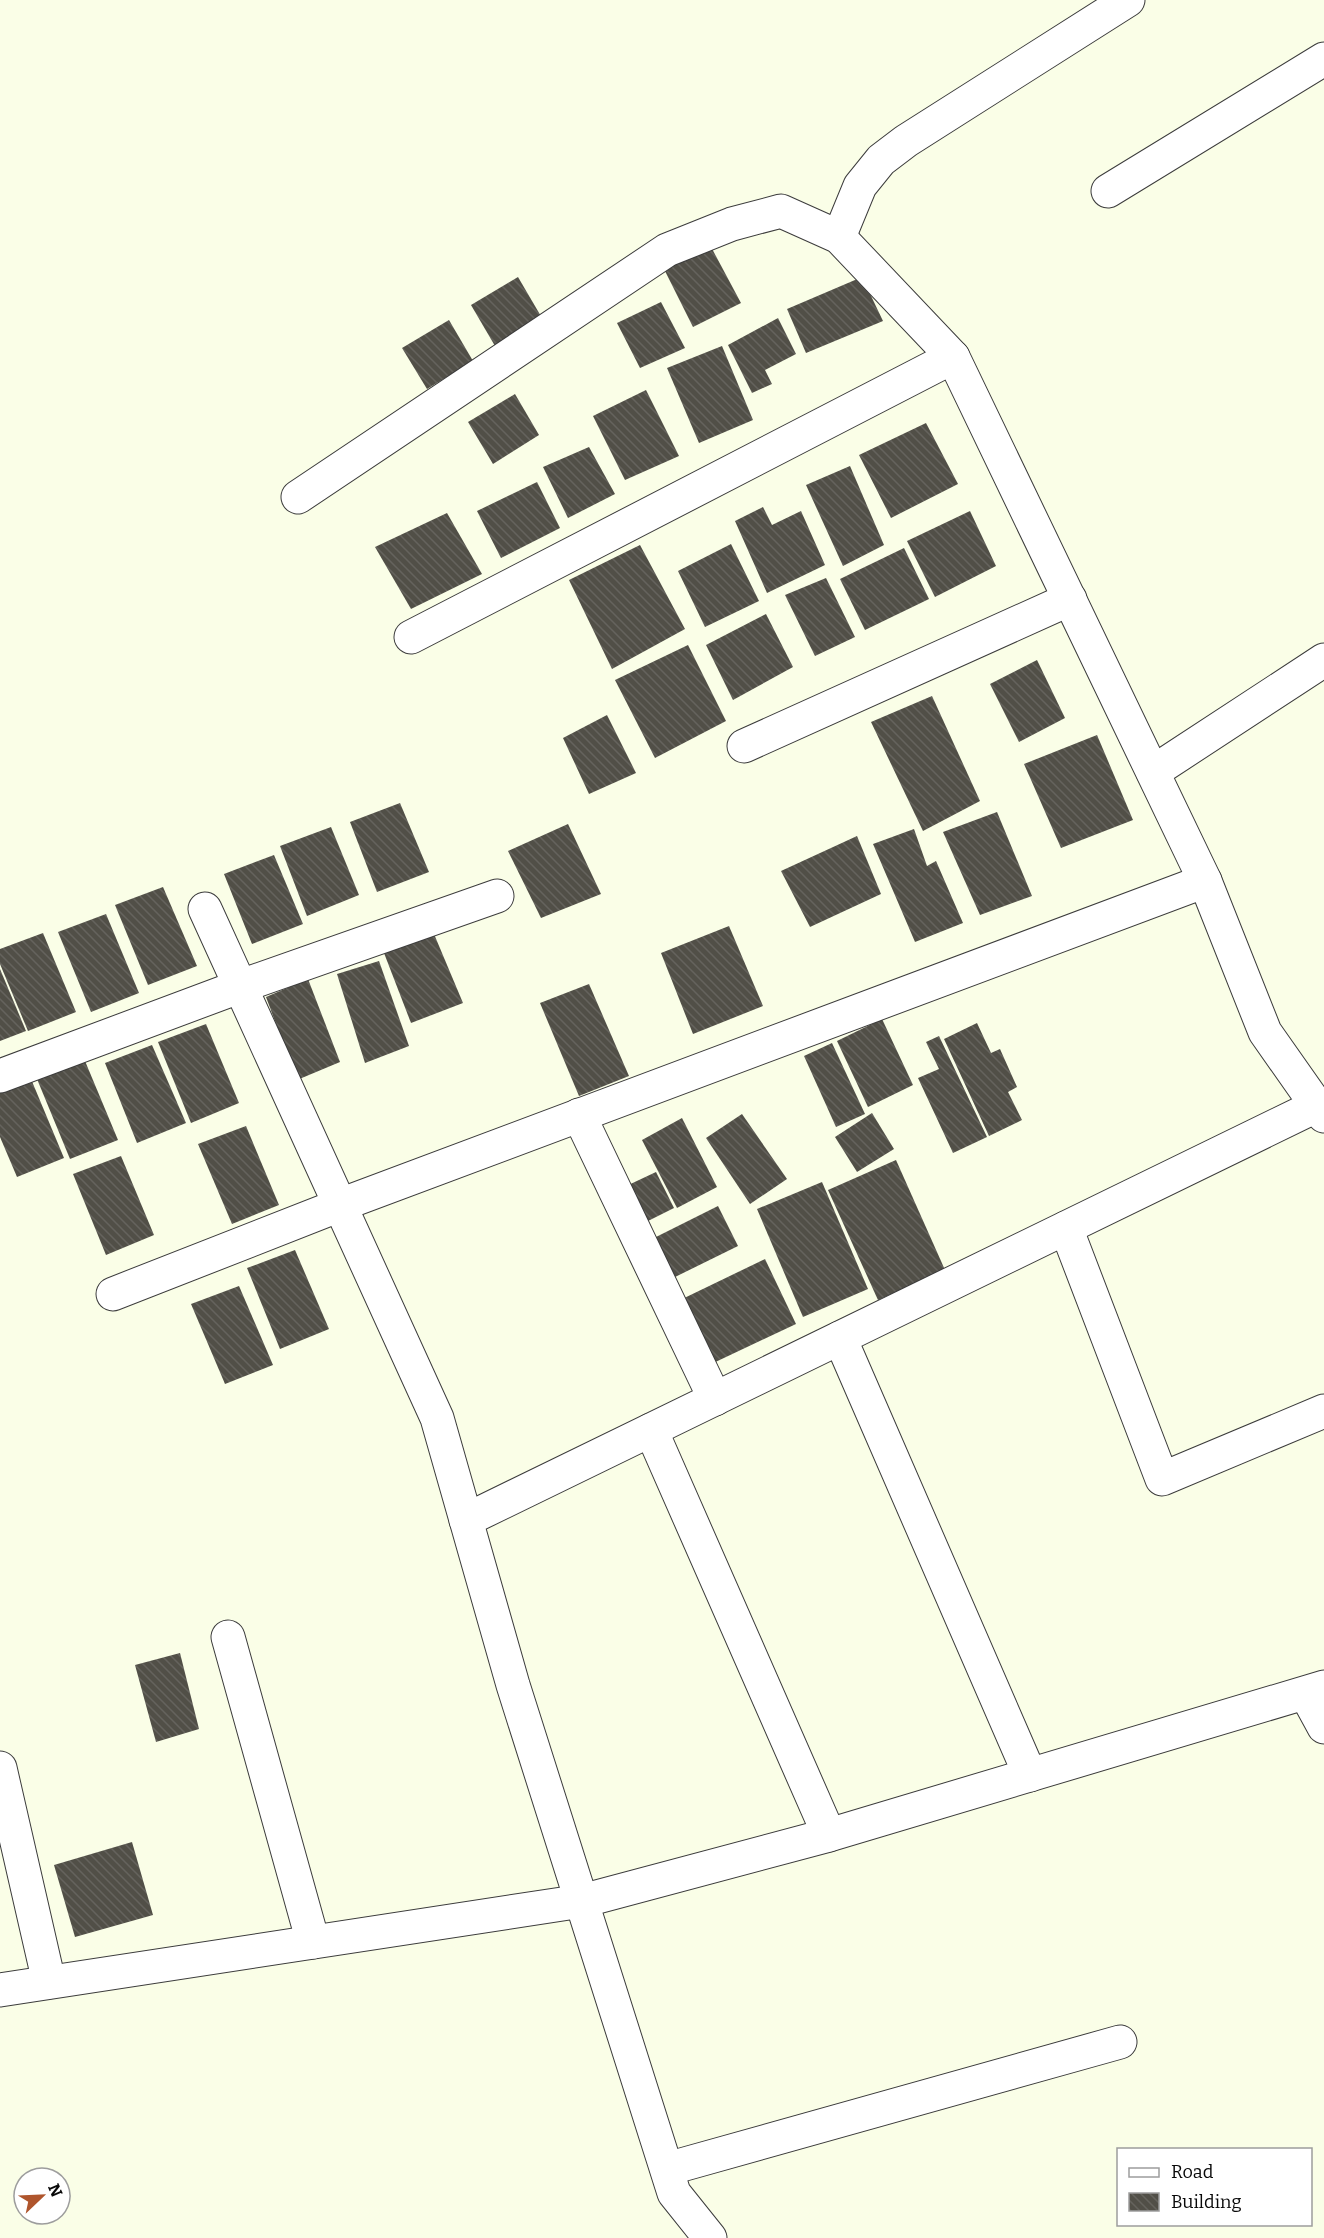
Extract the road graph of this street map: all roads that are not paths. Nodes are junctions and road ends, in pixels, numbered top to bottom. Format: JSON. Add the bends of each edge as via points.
{"nodes":[{"id":1,"x":1128,"y":0,"type":"edge"},
{"id":2,"x":1324,"y":59,"type":"edge"},
{"id":3,"x":1108,"y":191,"type":"dead end"},
{"id":4,"x":838,"y":237,"type":"junction"},
{"id":5,"x":953,"y":357,"type":"junction"},
{"id":6,"x":298,"y":497,"type":"dead end"},
{"id":7,"x":1070,"y":599,"type":"junction"},
{"id":8,"x":411,"y":637,"type":"dead end"},
{"id":9,"x":1324,"y":660,"type":"edge"},
{"id":10,"x":744,"y":746,"type":"dead end"},
{"id":11,"x":1153,"y":772,"type":"junction"},
{"id":12,"x":1205,"y":880,"type":"junction"},
{"id":13,"x":497,"y":896,"type":"dead end"},
{"id":14,"x":205,"y":909,"type":"dead end"},
{"id":15,"x":241,"y":986,"type":"junction"},
{"id":16,"x":0,"y":1076,"type":"edge"},
{"id":17,"x":1320,"y":1111,"type":"edge"},
{"id":18,"x":579,"y":1115,"type":"junction"},
{"id":19,"x":340,"y":1205,"type":"junction"},
{"id":20,"x":1066,"y":1228,"type":"junction"},
{"id":21,"x":113,"y":1294,"type":"dead end"},
{"id":22,"x":840,"y":1338,"type":"junction"},
{"id":23,"x":715,"y":1399,"type":"junction"},
{"id":24,"x":1324,"y":1412,"type":"edge"},
{"id":25,"x":651,"y":1430,"type":"junction"},
{"id":26,"x":466,"y":1520,"type":"junction"},
{"id":27,"x":228,"y":1637,"type":"dead end"},
{"id":28,"x":1315,"y":1690,"type":"edge"},
{"id":29,"x":1324,"y":1727,"type":"edge"},
{"id":30,"x":0,"y":1768,"type":"edge"},
{"id":31,"x":1030,"y":1775,"type":"junction"},
{"id":32,"x":829,"y":1835,"type":"junction"},
{"id":33,"x":582,"y":1901,"type":"junction"},
{"id":34,"x":313,"y":1942,"type":"junction"},
{"id":35,"x":49,"y":1982,"type":"junction"},
{"id":36,"x":0,"y":1990,"type":"edge"},
{"id":37,"x":1120,"y":2042,"type":"dead end"},
{"id":38,"x":667,"y":2169,"type":"junction"},
{"id":39,"x":710,"y":2238,"type":"edge"}],
"edges":[{"from":1,"to":4,"type":"street","via":[[881,160],[860,186]]},
{"from":2,"to":3,"type":"street"},
{"from":4,"to":5,"type":"street"},
{"from":4,"to":6,"type":"street","via":[[781,211],[732,224],[667,250]]},
{"from":5,"to":7,"type":"street"},
{"from":5,"to":8,"type":"street"},
{"from":7,"to":10,"type":"street"},
{"from":7,"to":11,"type":"street"},
{"from":9,"to":11,"type":"street"},
{"from":11,"to":12,"type":"street"},
{"from":12,"to":17,"type":"street","via":[[1265,1032]]},
{"from":12,"to":18,"type":"street"},
{"from":13,"to":15,"type":"street"},
{"from":14,"to":15,"type":"street"},
{"from":15,"to":16,"type":"street"},
{"from":15,"to":19,"type":"street"},
{"from":17,"to":20,"type":"street"},
{"from":18,"to":19,"type":"street"},
{"from":18,"to":23,"type":"street"},
{"from":19,"to":21,"type":"street"},
{"from":19,"to":26,"type":"street","via":[[437,1418]]},
{"from":20,"to":22,"type":"street"},
{"from":20,"to":24,"type":"street","via":[[1162,1479]]},
{"from":22,"to":23,"type":"street"},
{"from":22,"to":31,"type":"street"},
{"from":23,"to":25,"type":"street"},
{"from":25,"to":26,"type":"street"},
{"from":25,"to":32,"type":"street"},
{"from":26,"to":33,"type":"street","via":[[513,1685]]},
{"from":27,"to":34,"type":"street"},
{"from":28,"to":29,"type":"street"},
{"from":28,"to":31,"type":"street"},
{"from":30,"to":35,"type":"street"},
{"from":31,"to":32,"type":"street"},
{"from":32,"to":33,"type":"street"},
{"from":33,"to":34,"type":"street"},
{"from":33,"to":38,"type":"street"},
{"from":34,"to":35,"type":"street"},
{"from":35,"to":36,"type":"street"},
{"from":37,"to":38,"type":"street"},
{"from":38,"to":39,"type":"street","via":[[674,2193]]}]}
